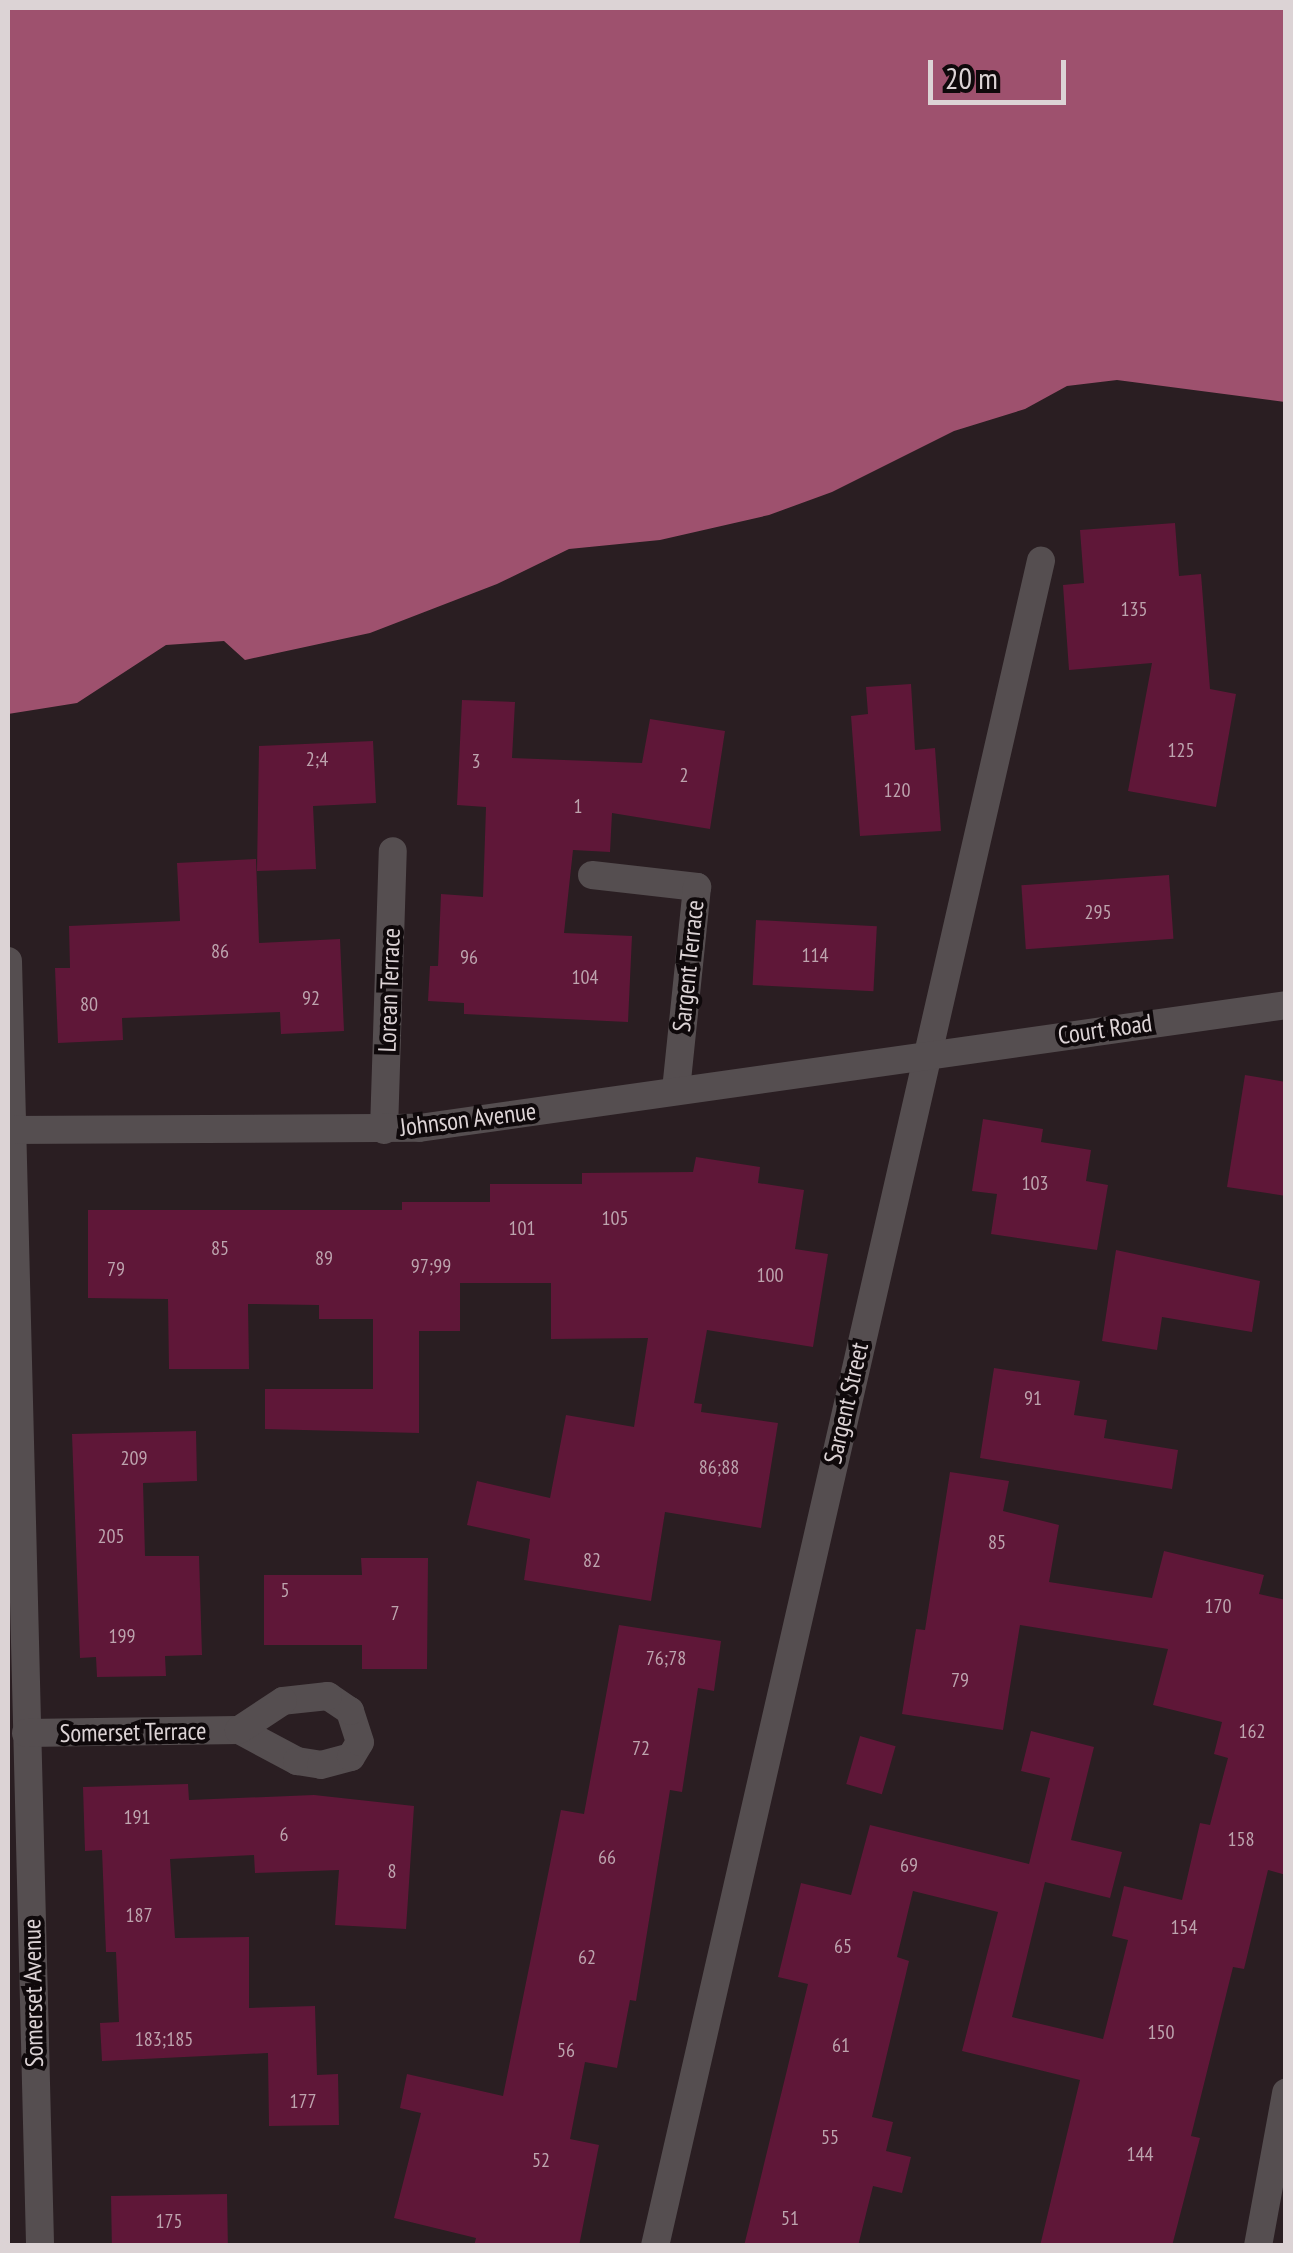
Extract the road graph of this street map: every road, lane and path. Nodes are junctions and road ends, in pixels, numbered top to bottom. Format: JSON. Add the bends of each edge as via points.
{"nodes":[{"id":1,"x":1041,"y":561,"type":"dead end"},
{"id":2,"x":394,"y":851,"type":"dead end"},
{"id":3,"x":592,"y":875,"type":"dead end"},
{"id":4,"x":8,"y":961,"type":"edge"},
{"id":5,"x":1286,"y":1005,"type":"edge"},
{"id":6,"x":925,"y":1053,"type":"junction"},
{"id":7,"x":676,"y":1090,"type":"junction"},
{"id":8,"x":9,"y":1130,"type":"edge"},
{"id":9,"x":384,"y":1130,"type":"junction"},
{"id":10,"x":239,"y":1730,"type":"dead end"},
{"id":11,"x":26,"y":1734,"type":"junction"},
{"id":12,"x":20,"y":1948,"type":"edge"},
{"id":13,"x":1286,"y":2093,"type":"edge"},
{"id":14,"x":40,"y":2246,"type":"edge"},
{"id":15,"x":655,"y":2246,"type":"edge"},
{"id":16,"x":1258,"y":2246,"type":"edge"}],
"edges":[{"from":1,"to":6,"type":"street","name":"Sargent Street"},
{"from":2,"to":9,"type":"street","name":"Lorean Terrace"},
{"from":3,"to":7,"type":"street","name":"Sargent Terrace","via":[[696,887]]},
{"from":4,"to":8,"type":"street","name":"Somerset Avenue"},
{"from":5,"to":6,"type":"street","name":"Court Road"},
{"from":6,"to":7,"type":"street","name":"Johnson Avenue"},
{"from":6,"to":15,"type":"street","name":"Sargent Street"},
{"from":7,"to":9,"type":"street","name":"Johnson Avenue"},
{"from":8,"to":9,"type":"street","name":"Johnson Avenue"},
{"from":8,"to":11,"type":"street","name":"Somerset Avenue"},
{"from":10,"to":11,"type":"street","name":"Somerset Terrace"},
{"from":11,"to":12,"type":"street","name":"Somerset Avenue"},
{"from":12,"to":14,"type":"street","name":"Somerset Avenue"},
{"from":13,"to":16,"type":"street"}]}
